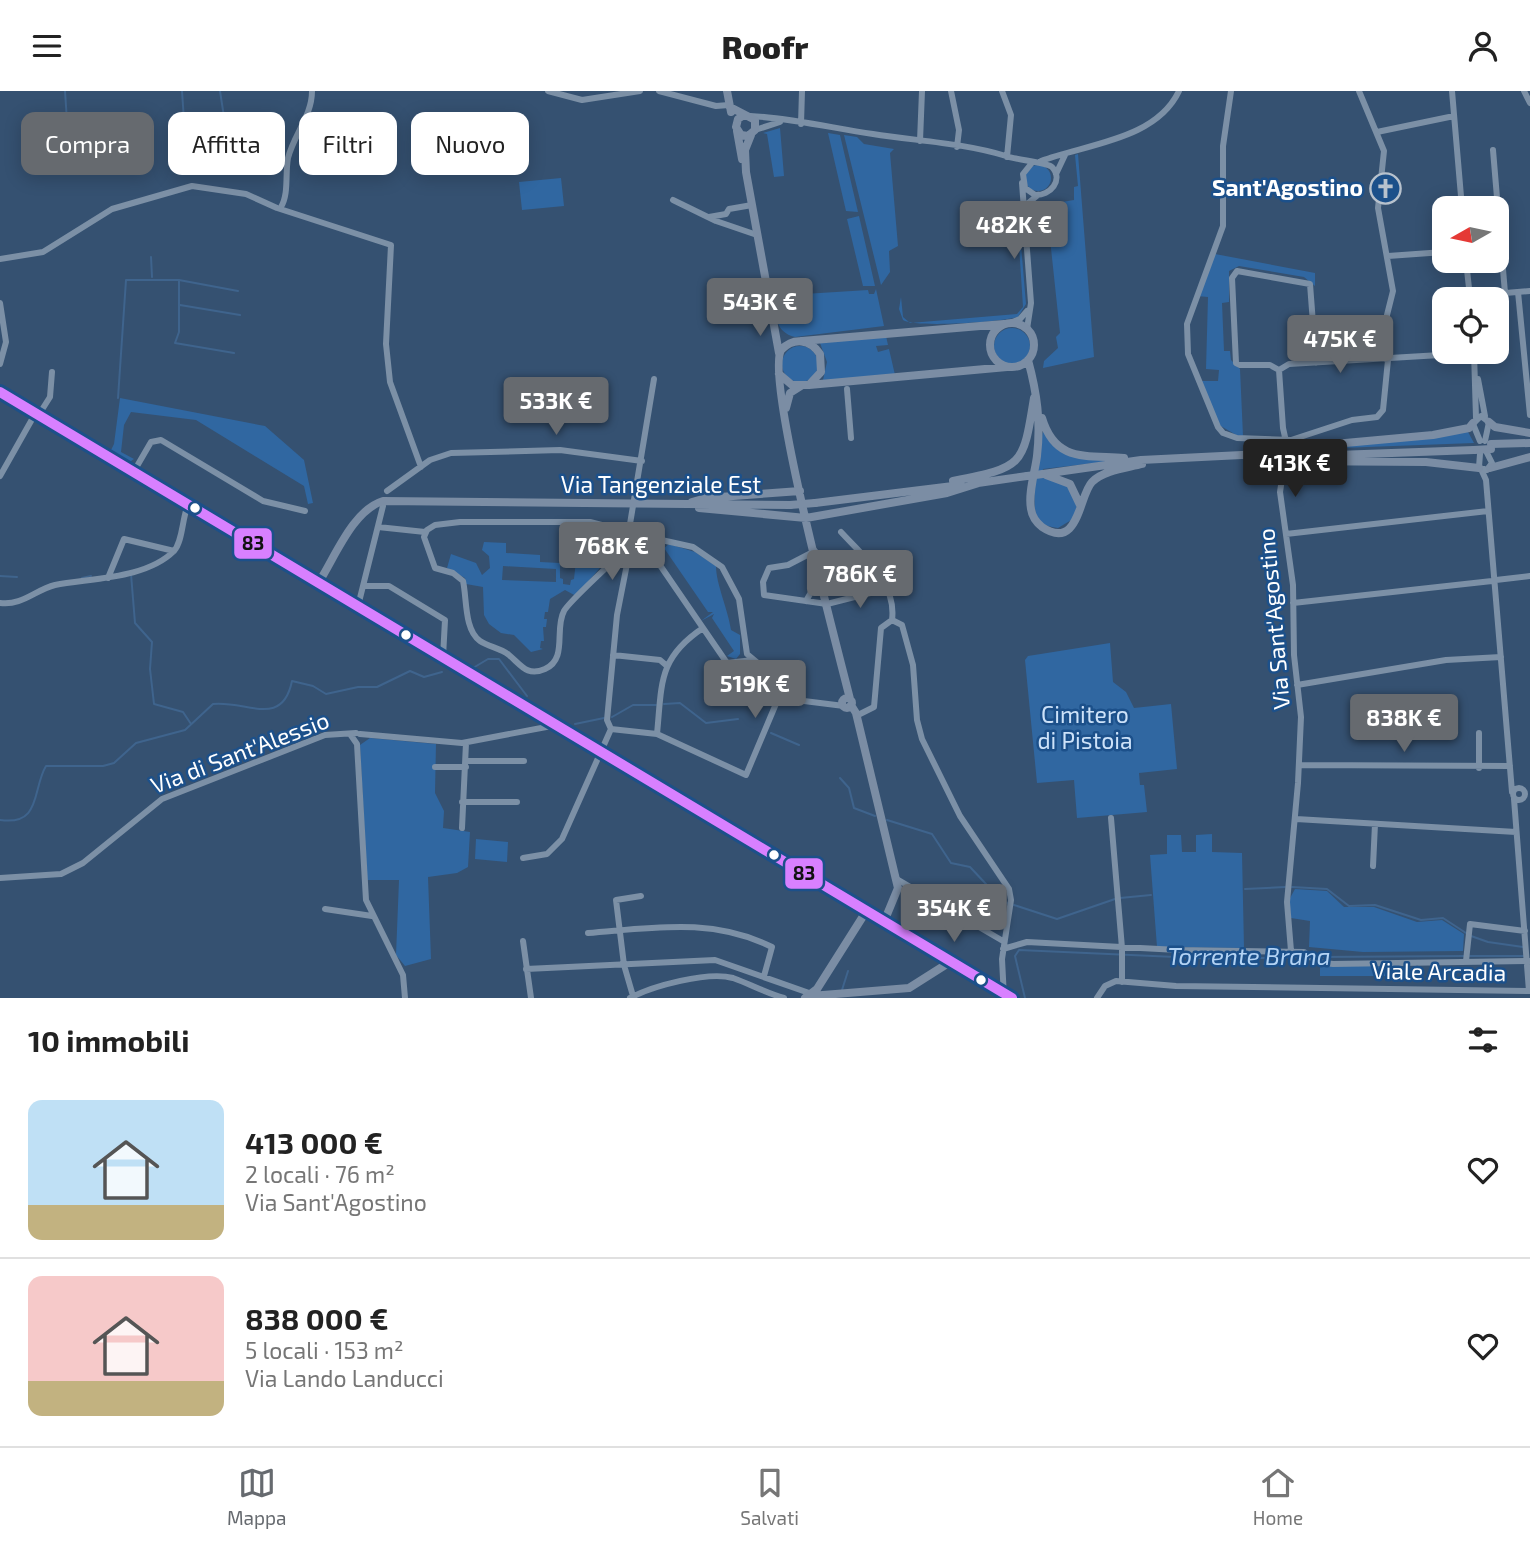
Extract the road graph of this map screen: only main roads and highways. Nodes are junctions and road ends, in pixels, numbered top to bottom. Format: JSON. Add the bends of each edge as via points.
{"nodes":[{"id":1,"x":727,"y":91,"type":"edge"},
{"id":2,"x":730,"y":106,"type":"junction"},
{"id":3,"x":747,"y":115,"type":"junction"},
{"id":4,"x":736,"y":128,"type":"junction"},
{"id":5,"x":753,"y":133,"type":"junction"},
{"id":6,"x":746,"y":172,"type":"junction"},
{"id":7,"x":772,"y":317,"type":"junction"},
{"id":8,"x":1007,"y":323,"type":"junction"},
{"id":9,"x":799,"y":341,"type":"junction"},
{"id":10,"x":779,"y":353,"type":"junction"},
{"id":11,"x":1028,"y":360,"type":"junction"},
{"id":12,"x":1011,"y":367,"type":"junction"},
{"id":13,"x":779,"y":374,"type":"junction"},
{"id":14,"x":1035,"y":384,"type":"junction"},
{"id":15,"x":804,"y":386,"type":"junction"},
{"id":16,"x":0,"y":392,"type":"edge"},
{"id":17,"x":1039,"y":407,"type":"junction"},
{"id":18,"x":785,"y":418,"type":"junction"},
{"id":19,"x":1474,"y":420,"type":"road end"},
{"id":20,"x":1488,"y":420,"type":"road end"},
{"id":21,"x":1530,"y":433,"type":"edge"},
{"id":22,"x":1530,"y":445,"type":"edge"},
{"id":23,"x":1285,"y":455,"type":"junction"},
{"id":24,"x":1530,"y":457,"type":"edge"},
{"id":25,"x":1142,"y":462,"type":"junction"},
{"id":26,"x":1043,"y":474,"type":"junction"},
{"id":27,"x":982,"y":482,"type":"junction"},
{"id":28,"x":800,"y":491,"type":"junction"},
{"id":29,"x":916,"y":491,"type":"junction"},
{"id":30,"x":686,"y":504,"type":"junction"},
{"id":31,"x":803,"y":506,"type":"junction"},
{"id":32,"x":1081,"y":510,"type":"junction"},
{"id":33,"x":794,"y":516,"type":"junction"},
{"id":34,"x":806,"y":518,"type":"junction"},
{"id":35,"x":883,"y":917,"type":"junction"},
{"id":36,"x":933,"y":950,"type":"junction"},
{"id":37,"x":950,"y":963,"type":"junction"},
{"id":38,"x":810,"y":996,"type":"edge"}],
"edges":[{"from":1,"to":2,"type":"main road"},
{"from":2,"to":3,"type":"main road"},
{"from":2,"to":4,"type":"main road"},
{"from":3,"to":4,"type":"main road"},
{"from":3,"to":5,"type":"main road","via":[[756,121]]},
{"from":4,"to":5,"type":"main road","via":[[743,136]]},
{"from":4,"to":6,"type":"main road"},
{"from":5,"to":6,"type":"main road","via":[[745,150]]},
{"from":6,"to":7,"type":"main road"},
{"from":7,"to":9,"type":"main road","via":[[779,334]]},
{"from":7,"to":10,"type":"main road"},
{"from":8,"to":9,"type":"main road"},
{"from":8,"to":11,"type":"main road","via":[[1027,329],[1034,344]]},
{"from":8,"to":12,"type":"main road","via":[[992,334],[989,345],[994,359]]},
{"from":9,"to":10,"type":"main road"},
{"from":9,"to":15,"type":"main road","via":[[815,347],[822,361],[819,375]]},
{"from":10,"to":13,"type":"main road"},
{"from":11,"to":12,"type":"main road"},
{"from":11,"to":14,"type":"main road"},
{"from":12,"to":14,"type":"main road"},
{"from":12,"to":15,"type":"main road"},
{"from":13,"to":15,"type":"main road","via":[[787,383]]},
{"from":13,"to":18,"type":"main road"},
{"from":14,"to":17,"type":"main road"},
{"from":14,"to":29,"type":"main road","via":[[1028,442],[1016,461],[991,473]]},
{"from":15,"to":18,"type":"main road","via":[[787,398]]},
{"from":16,"to":30,"type":"main road","name":"Via Tangenziale Est","via":[[319,582],[360,517],[383,501]]},
{"from":17,"to":25,"type":"main road","via":[[1050,439],[1062,450]]},
{"from":17,"to":32,"type":"main road","via":[[1032,513],[1042,527],[1059,531],[1075,523]]},
{"from":18,"to":28,"type":"main road"},
{"from":19,"to":23,"type":"main road","via":[[1469,428],[1433,435]]},
{"from":20,"to":21,"type":"main road","via":[[1495,427]]},
{"from":22,"to":23,"type":"main road"},
{"from":23,"to":24,"type":"main road","via":[[1483,468]]},
{"from":23,"to":25,"type":"main road","name":"Via Tangenziale Est"},
{"from":25,"to":26,"type":"main road","name":"Via Tangenziale Est"},
{"from":25,"to":32,"type":"main road","via":[[1097,478],[1086,490]]},
{"from":26,"to":27,"type":"main road","name":"Via Tangenziale Est","bridge":true},
{"from":26,"to":32,"type":"main road","via":[[1070,484]]},
{"from":27,"to":29,"type":"main road","name":"Via Tangenziale Est"},
{"from":27,"to":34,"type":"main road","via":[[947,493]]},
{"from":28,"to":30,"type":"main road","via":[[706,498]]},
{"from":28,"to":31,"type":"main road"},
{"from":29,"to":30,"type":"main road","name":"Via Tangenziale Est","bridge":true,"via":[[790,505]]},
{"from":30,"to":33,"type":"main road","via":[[707,510]]},
{"from":31,"to":33,"type":"main road"},
{"from":31,"to":34,"type":"main road"},
{"from":33,"to":34,"type":"main road"},
{"from":34,"to":35,"type":"main road","via":[[896,881]]},
{"from":35,"to":36,"type":"main road"},
{"from":35,"to":38,"type":"main road","via":[[867,910]]},
{"from":36,"to":37,"type":"main road"},
{"from":36,"to":37,"type":"main road","via":[[960,966]]},
{"from":37,"to":38,"type":"main road","via":[[912,987]]}]}
